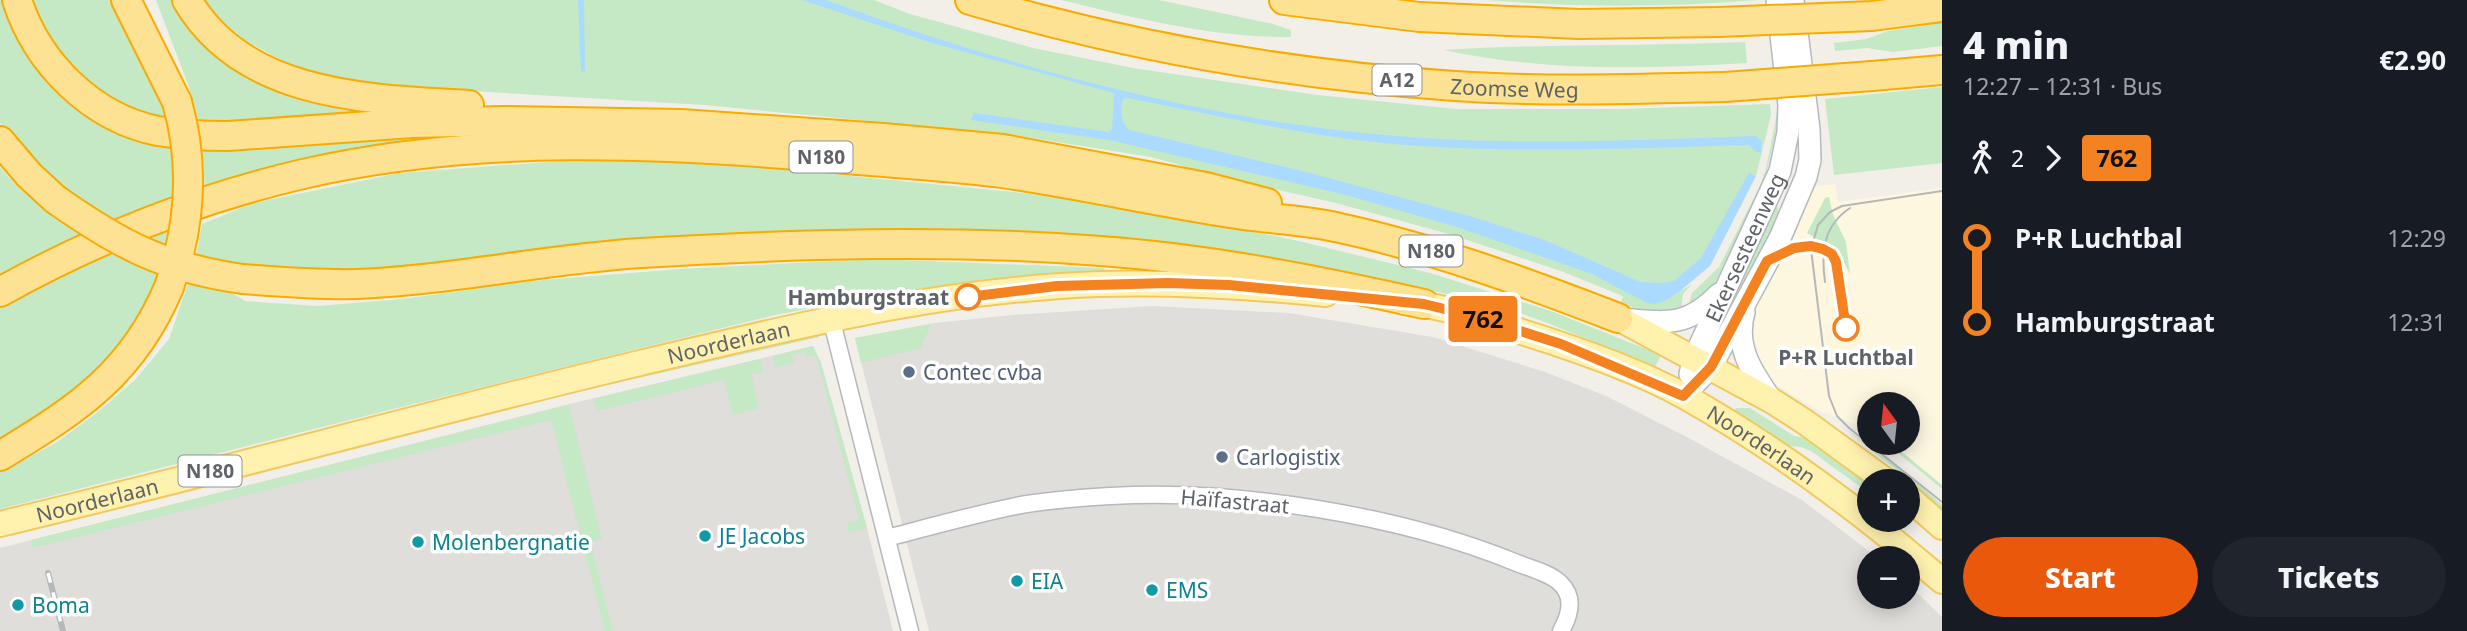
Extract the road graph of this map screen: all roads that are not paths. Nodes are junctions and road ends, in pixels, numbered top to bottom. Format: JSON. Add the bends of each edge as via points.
{"nodes":[{"id":1,"x":17,"y":0,"type":"edge"},
{"id":2,"x":126,"y":0,"type":"edge"},
{"id":3,"x":144,"y":0,"type":"edge"},
{"id":4,"x":187,"y":0,"type":"edge"},
{"id":5,"x":970,"y":0,"type":"edge"},
{"id":6,"x":1284,"y":0,"type":"edge"},
{"id":7,"x":1777,"y":0,"type":"edge"},
{"id":8,"x":1793,"y":0,"type":"edge"},
{"id":9,"x":1942,"y":7,"type":"edge"},
{"id":10,"x":1942,"y":70,"type":"edge"},
{"id":11,"x":177,"y":102,"type":"junction"},
{"id":12,"x":681,"y":124,"type":"junction"},
{"id":13,"x":0,"y":141,"type":"edge"},
{"id":14,"x":1336,"y":227,"type":"junction"},
{"id":15,"x":1727,"y":285,"type":"junction"},
{"id":16,"x":0,"y":292,"type":"edge"},
{"id":17,"x":1748,"y":298,"type":"junction"},
{"id":18,"x":1424,"y":304,"type":"junction"},
{"id":19,"x":831,"y":318,"type":"junction"},
{"id":20,"x":1618,"y":318,"type":"junction"},
{"id":21,"x":1702,"y":363,"type":"junction"},
{"id":22,"x":1683,"y":396,"type":"junction"},
{"id":23,"x":1774,"y":402,"type":"junction"},
{"id":24,"x":0,"y":456,"type":"edge"},
{"id":25,"x":1870,"y":469,"type":"edge"},
{"id":26,"x":1920,"y":508,"type":"edge"},
{"id":27,"x":0,"y":524,"type":"edge"},
{"id":28,"x":1942,"y":527,"type":"edge"},
{"id":29,"x":887,"y":538,"type":"junction"},
{"id":30,"x":1942,"y":581,"type":"edge"},
{"id":31,"x":910,"y":631,"type":"edge"},
{"id":32,"x":1561,"y":631,"type":"edge"}],
"edges":[{"from":1,"to":12,"type":"highway","via":[[43,53],[72,87],[107,112],[158,131],[204,136],[412,123]]},
{"from":2,"to":11,"type":"highway"},
{"from":3,"to":11,"type":"highway"},
{"from":4,"to":12,"type":"highway","via":[[212,33],[240,55],[265,71],[319,89],[391,100],[629,114]]},
{"from":5,"to":10,"type":"highway","name":"Zoomse Weg","number":"A12","bridge":true,"via":[[1031,18],[1224,59],[1455,86],[1570,91],[1726,87]]},
{"from":6,"to":9,"type":"highway","bridge":true,"via":[[1419,18],[1579,24],[1872,16]]},
{"from":7,"to":15,"type":"main road","name":"Ekersesteenweg","via":[[1788,132],[1778,181]]},
{"from":8,"to":17,"type":"main road","name":"Ekersesteenweg","via":[[1810,160],[1802,190]]},
{"from":11,"to":24,"type":"highway","bridge":true,"via":[[190,192],[182,246],[157,315],[108,381],[58,421]]},
{"from":12,"to":14,"type":"highway","via":[[1003,149],[1206,187]]},
{"from":13,"to":18,"type":"highway","bridge":true,"via":[[55,199],[96,228],[164,261],[243,279],[357,284],[638,253],[948,244],[1101,251],[1193,261],[1310,278]]},
{"from":14,"to":16,"type":"highway","name":"Noorderlaan","number":"N180","via":[[1225,213],[1001,173],[881,162],[660,146],[480,149],[303,174],[209,201],[140,224]]},
{"from":14,"to":20,"type":"highway","name":"Noorderlaan","number":"N180","via":[[1453,257]]},
{"from":15,"to":20,"type":"main road","via":[[1686,319]]},
{"from":15,"to":21,"type":"main road","name":"Ekersesteenweg"},
{"from":17,"to":21,"type":"main road","name":"Ekersesteenweg"},
{"from":17,"to":23,"type":"main road","via":[[1741,323],[1743,350],[1753,374]]},
{"from":18,"to":19,"type":"main road","name":"Noorderlaan","number":"N180","via":[[1229,285],[1122,283],[1057,286]]},
{"from":18,"to":22,"type":"main road","name":"Noorderlaan","number":"N180","via":[[1561,344]]},
{"from":19,"to":27,"type":"main road","name":"Noorderlaan","number":"N180","via":[[445,410]]},
{"from":19,"to":29,"type":"street"},
{"from":20,"to":21,"type":"main road","name":"Noorderlaan","number":"N180"},
{"from":21,"to":22,"type":"main road","name":"Ekersesteenweg"},
{"from":21,"to":23,"type":"main road","name":"Noorderlaan","number":"N180"},
{"from":22,"to":30,"type":"main road","name":"Noorderlaan","number":"N180","via":[[1809,475]]},
{"from":23,"to":25,"type":"main road","name":"Noorderlaan","number":"N180"},
{"from":26,"to":28,"type":"main road"},
{"from":29,"to":31,"type":"street"},
{"from":29,"to":32,"type":"street","name":"Haïfastraat","via":[[1017,506],[1111,496],[1229,499],[1360,516],[1488,551],[1559,582],[1569,595],[1570,607]]}]}
